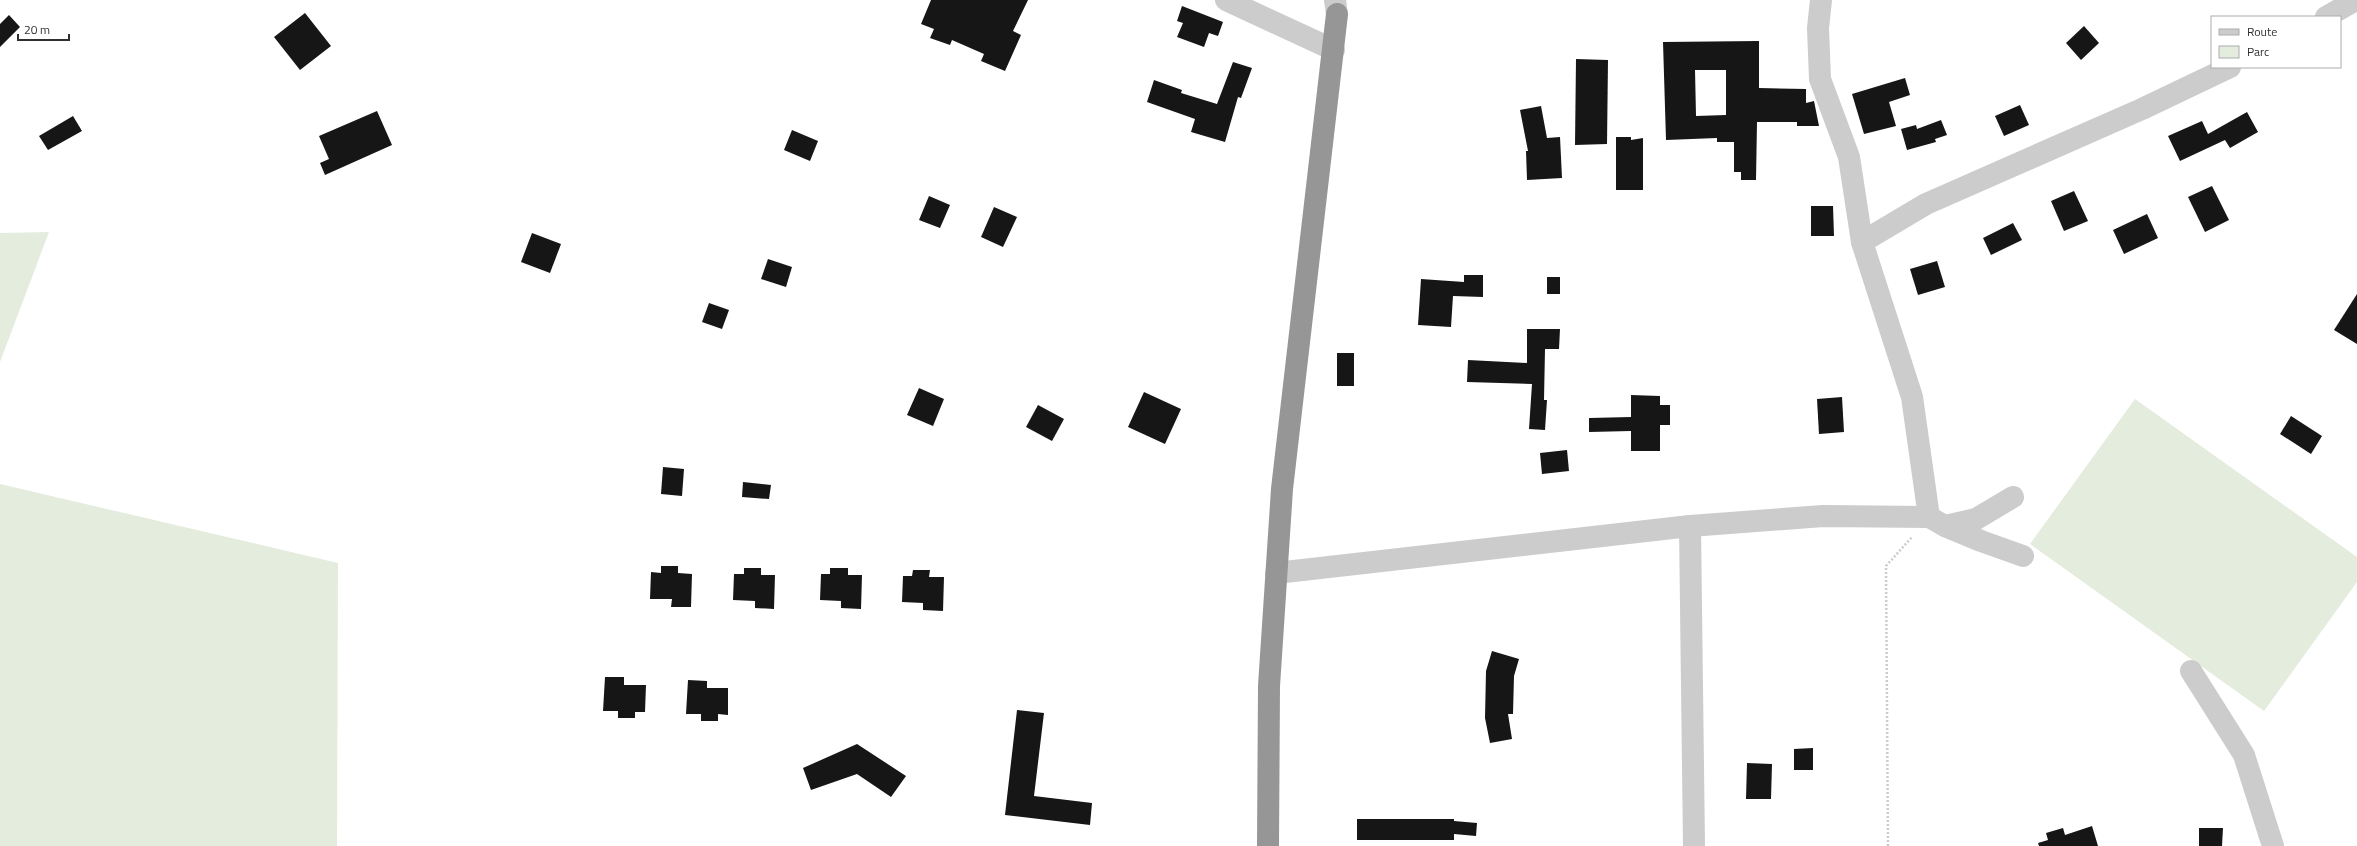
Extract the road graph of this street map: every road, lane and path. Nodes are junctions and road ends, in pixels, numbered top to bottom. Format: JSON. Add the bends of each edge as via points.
{"nodes":[{"id":1,"x":1226,"y":0,"type":"edge"},
{"id":2,"x":1821,"y":0,"type":"edge"},
{"id":3,"x":2356,"y":0,"type":"edge"},
{"id":4,"x":1337,"y":5,"type":"edge"},
{"id":5,"x":2328,"y":16,"type":"edge"},
{"id":6,"x":1334,"y":50,"type":"junction"},
{"id":7,"x":2228,"y":68,"type":"edge"},
{"id":8,"x":1862,"y":242,"type":"junction"},
{"id":9,"x":2013,"y":497,"type":"dead end"},
{"id":10,"x":1937,"y":522,"type":"junction"},
{"id":11,"x":1690,"y":526,"type":"junction"},
{"id":12,"x":2023,"y":556,"type":"dead end"},
{"id":13,"x":1276,"y":573,"type":"junction"},
{"id":14,"x":2191,"y":671,"type":"dead end"},
{"id":15,"x":1268,"y":846,"type":"edge"},
{"id":16,"x":1694,"y":846,"type":"edge"},
{"id":17,"x":1888,"y":846,"type":"edge"},
{"id":18,"x":2273,"y":846,"type":"edge"}],
"edges":[{"from":1,"to":6,"type":"street"},
{"from":2,"to":8,"type":"street","via":[[1818,28],[1820,79],[1849,157]]},
{"from":3,"to":5,"type":"street"},
{"from":4,"to":6,"type":"highway"},
{"from":6,"to":13,"type":"highway","via":[[1282,489]]},
{"from":7,"to":8,"type":"street","via":[[2142,109],[1926,204]]},
{"from":8,"to":10,"type":"street","via":[[1912,397]]},
{"from":9,"to":10,"type":"street","via":[[1976,519]]},
{"from":10,"to":11,"type":"street","via":[[1823,516]]},
{"from":10,"to":12,"type":"street"},
{"from":10,"to":17,"type":"path","via":[[1886,566]]},
{"from":11,"to":13,"type":"street"},
{"from":11,"to":16,"type":"street"},
{"from":13,"to":15,"type":"highway","via":[[1269,686]]},
{"from":14,"to":18,"type":"street","via":[[2244,755]]}]}
